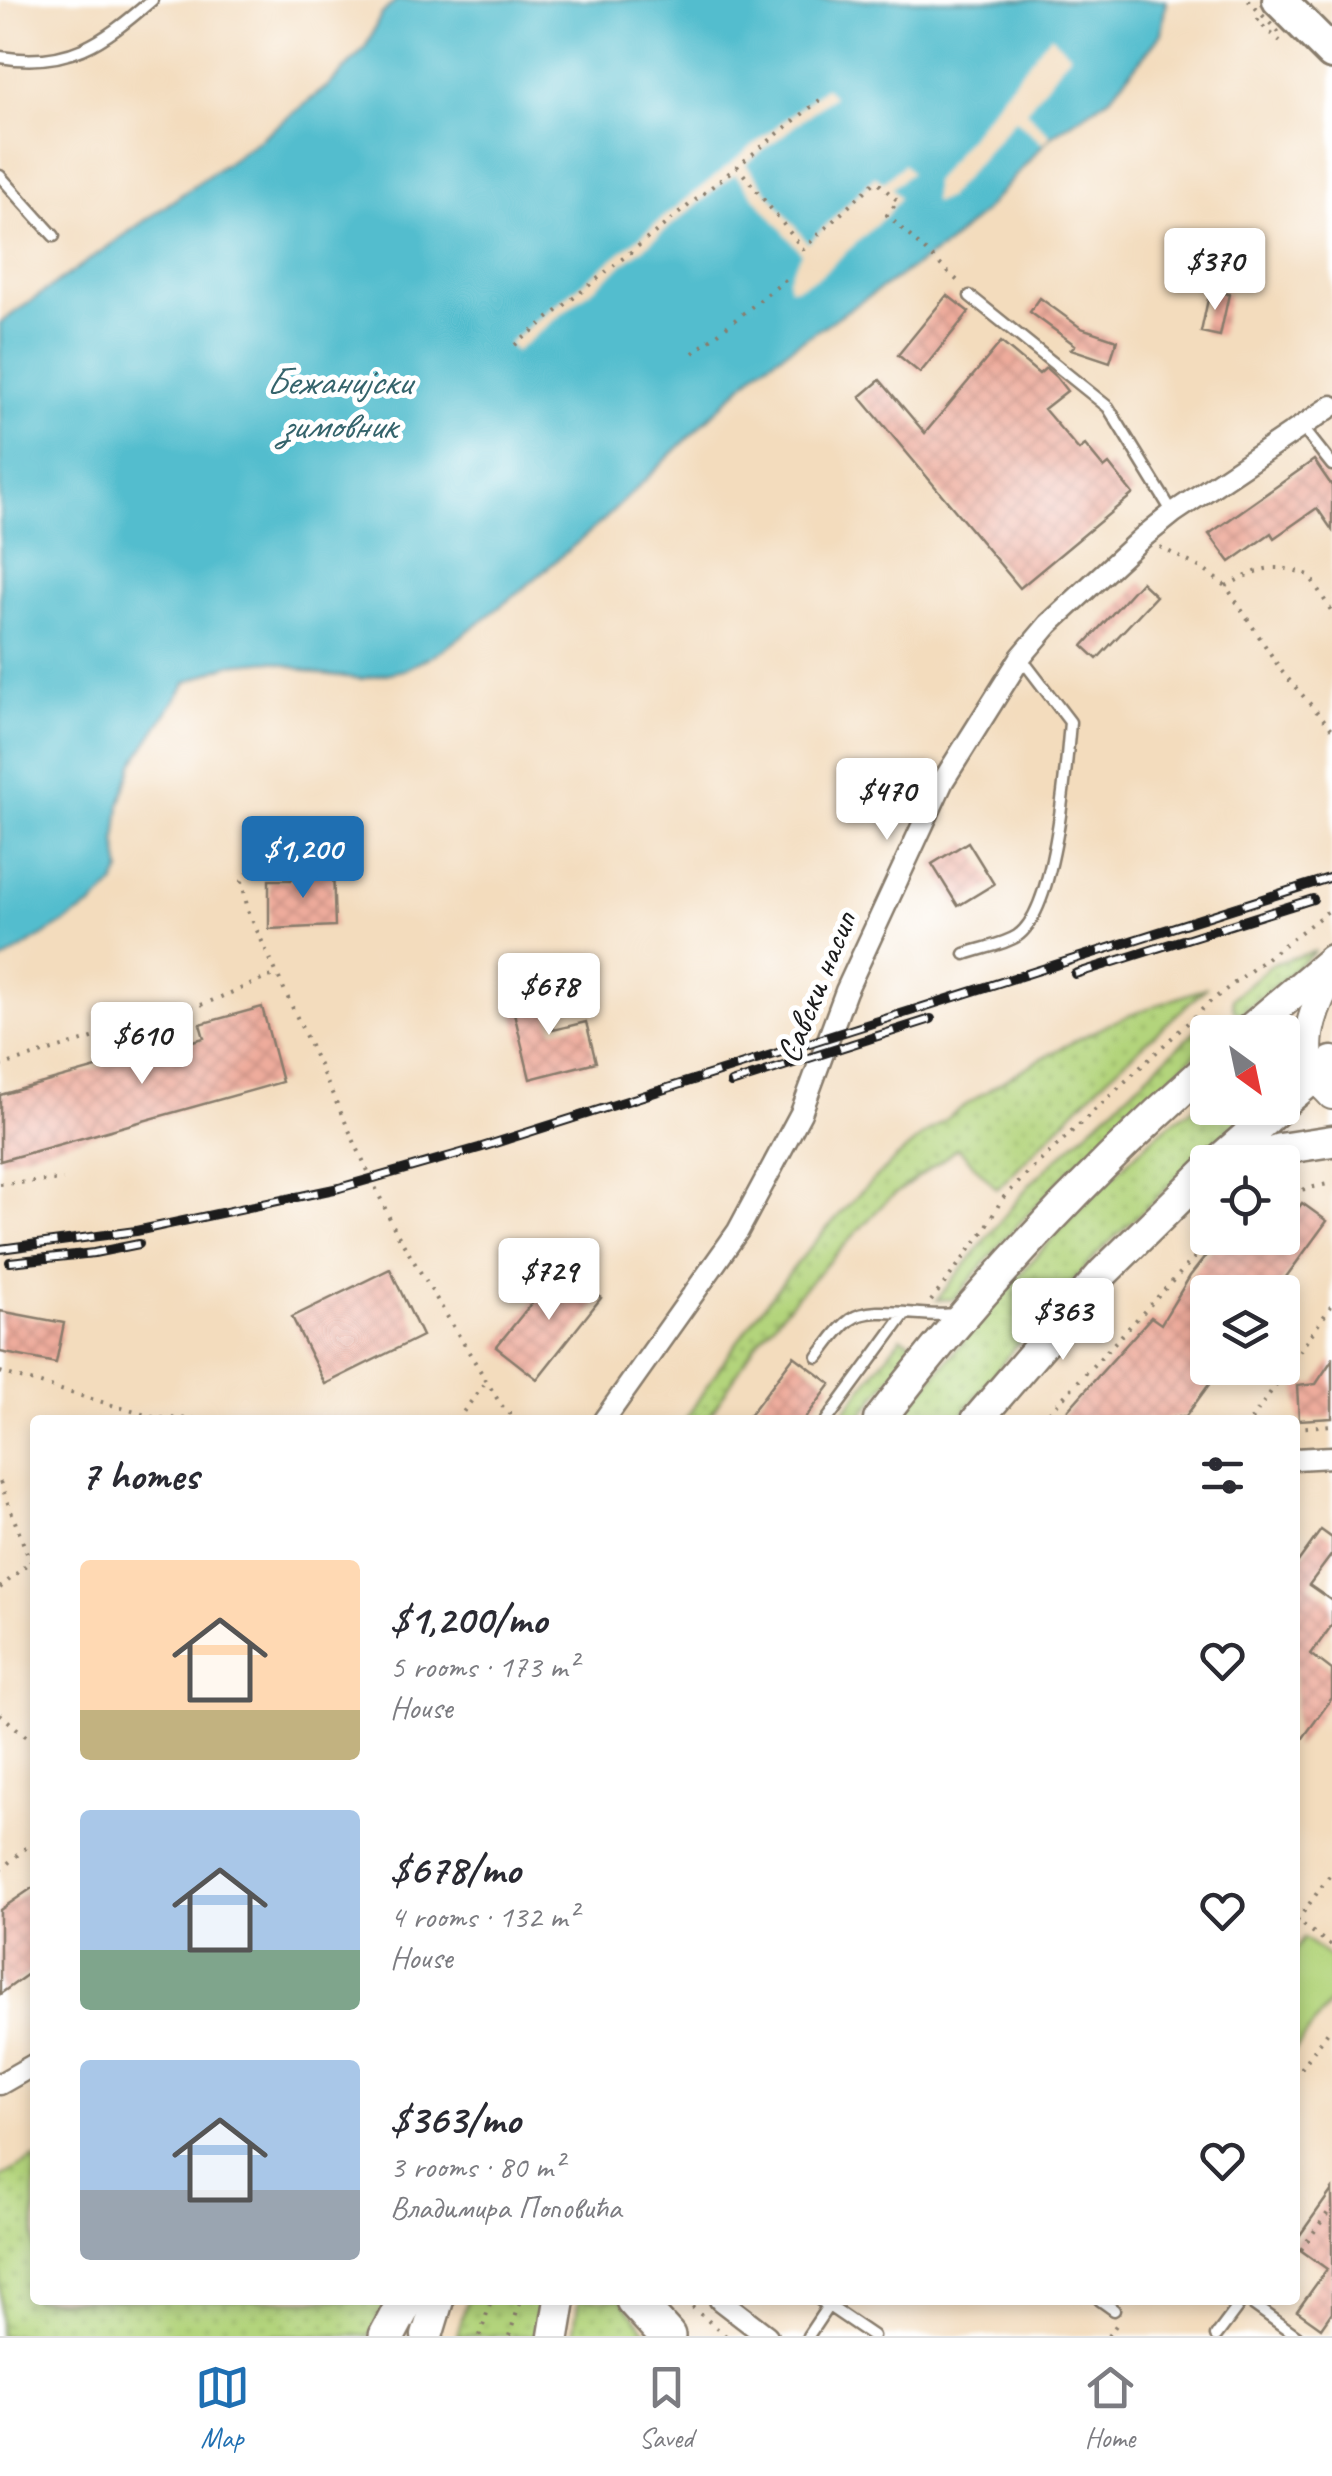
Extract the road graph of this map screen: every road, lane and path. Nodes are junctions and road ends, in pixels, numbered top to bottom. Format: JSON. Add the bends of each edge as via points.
{"nodes":[{"id":1,"x":152,"y":0,"type":"edge"},
{"id":2,"x":1248,"y":0,"type":"edge"},
{"id":3,"x":1268,"y":10,"type":"edge"},
{"id":4,"x":1295,"y":33,"type":"junction"},
{"id":5,"x":1332,"y":54,"type":"edge"},
{"id":6,"x":0,"y":57,"type":"edge"},
{"id":7,"x":826,"y":94,"type":"dead end"},
{"id":8,"x":737,"y":166,"type":"junction"},
{"id":9,"x":0,"y":176,"type":"edge"},
{"id":10,"x":54,"y":236,"type":"dead end"},
{"id":11,"x":788,"y":278,"type":"dead end"},
{"id":12,"x":970,"y":296,"type":"joint"},
{"id":13,"x":515,"y":345,"type":"dead end"},
{"id":14,"x":693,"y":353,"type":"dead end"},
{"id":15,"x":1332,"y":406,"type":"edge"},
{"id":16,"x":1301,"y":426,"type":"junction"},
{"id":17,"x":1332,"y":465,"type":"edge"},
{"id":18,"x":1173,"y":514,"type":"junction"},
{"id":19,"x":1142,"y":538,"type":"junction"},
{"id":20,"x":1226,"y":586,"type":"junction"},
{"id":21,"x":1332,"y":612,"type":"edge"},
{"id":22,"x":1020,"y":657,"type":"junction"},
{"id":23,"x":1332,"y":729,"type":"edge"},
{"id":24,"x":311,"y":839,"type":"dead end"},
{"id":25,"x":1332,"y":908,"type":"edge"},
{"id":26,"x":965,"y":954,"type":"dead end"},
{"id":27,"x":1332,"y":960,"type":"edge"},
{"id":28,"x":276,"y":974,"type":"junction"},
{"id":29,"x":1332,"y":976,"type":"edge"},
{"id":30,"x":1267,"y":1015,"type":"edge"},
{"id":31,"x":0,"y":1066,"type":"edge"},
{"id":32,"x":1319,"y":1070,"type":"edge"},
{"id":33,"x":1190,"y":1083,"type":"edge"},
{"id":34,"x":1300,"y":1088,"type":"edge"},
{"id":35,"x":1190,"y":1097,"type":"edge"},
{"id":36,"x":1154,"y":1115,"type":"junction"},
{"id":37,"x":1259,"y":1125,"type":"edge"},
{"id":38,"x":1332,"y":1141,"type":"edge"},
{"id":39,"x":1236,"y":1145,"type":"edge"},
{"id":40,"x":1300,"y":1146,"type":"edge"},
{"id":41,"x":62,"y":1180,"type":"dead end"},
{"id":42,"x":1332,"y":1183,"type":"edge"},
{"id":43,"x":0,"y":1184,"type":"edge"},
{"id":44,"x":1190,"y":1190,"type":"edge"},
{"id":45,"x":1300,"y":1190,"type":"edge"},
{"id":46,"x":1197,"y":1255,"type":"edge"},
{"id":47,"x":1332,"y":1304,"type":"edge"},
{"id":48,"x":965,"y":1312,"type":"junction"},
{"id":49,"x":904,"y":1315,"type":"junction"},
{"id":50,"x":919,"y":1316,"type":"junction"},
{"id":51,"x":818,"y":1357,"type":"dead end"},
{"id":52,"x":0,"y":1372,"type":"edge"},
{"id":53,"x":486,"y":1382,"type":"junction"},
{"id":54,"x":146,"y":1415,"type":"edge"},
{"id":55,"x":461,"y":1415,"type":"edge"},
{"id":56,"x":511,"y":1415,"type":"edge"},
{"id":57,"x":608,"y":1415,"type":"edge"},
{"id":58,"x":831,"y":1415,"type":"edge"},
{"id":59,"x":883,"y":1415,"type":"edge"},
{"id":60,"x":981,"y":1415,"type":"edge"},
{"id":61,"x":1047,"y":1415,"type":"edge"},
{"id":62,"x":1254,"y":1415,"type":"edge"},
{"id":63,"x":1332,"y":1425,"type":"edge"},
{"id":64,"x":1300,"y":1428,"type":"edge"},
{"id":65,"x":1332,"y":1457,"type":"edge"},
{"id":66,"x":1300,"y":1459,"type":"edge"},
{"id":67,"x":0,"y":1482,"type":"edge"},
{"id":68,"x":30,"y":1552,"type":"edge"},
{"id":69,"x":30,"y":1562,"type":"edge"},
{"id":70,"x":0,"y":1588,"type":"edge"},
{"id":71,"x":0,"y":1714,"type":"edge"},
{"id":72,"x":30,"y":1740,"type":"edge"},
{"id":73,"x":30,"y":1844,"type":"edge"},
{"id":74,"x":0,"y":1870,"type":"edge"},
{"id":75,"x":1332,"y":1872,"type":"edge"},
{"id":76,"x":1300,"y":1915,"type":"edge"},
{"id":77,"x":1300,"y":1923,"type":"edge"},
{"id":78,"x":1332,"y":1946,"type":"edge"},
{"id":79,"x":1332,"y":2026,"type":"edge"},
{"id":80,"x":30,"y":2067,"type":"edge"},
{"id":81,"x":1300,"y":2070,"type":"edge"},
{"id":82,"x":0,"y":2084,"type":"edge"},
{"id":83,"x":1332,"y":2207,"type":"edge"},
{"id":84,"x":1300,"y":2251,"type":"edge"},
{"id":85,"x":404,"y":2305,"type":"edge"},
{"id":86,"x":436,"y":2305,"type":"edge"},
{"id":87,"x":490,"y":2305,"type":"edge"},
{"id":88,"x":519,"y":2305,"type":"edge"},
{"id":89,"x":559,"y":2305,"type":"edge"},
{"id":90,"x":639,"y":2305,"type":"edge"},
{"id":91,"x":690,"y":2305,"type":"edge"},
{"id":92,"x":727,"y":2305,"type":"edge"},
{"id":93,"x":823,"y":2305,"type":"edge"},
{"id":94,"x":827,"y":2305,"type":"edge"},
{"id":95,"x":1107,"y":2305,"type":"edge"},
{"id":96,"x":1241,"y":2305,"type":"edge"},
{"id":97,"x":1252,"y":2305,"type":"edge"},
{"id":98,"x":1114,"y":2310,"type":"dead end"},
{"id":99,"x":388,"y":2336,"type":"edge"},
{"id":100,"x":427,"y":2336,"type":"edge"},
{"id":101,"x":480,"y":2336,"type":"edge"},
{"id":102,"x":509,"y":2336,"type":"edge"},
{"id":103,"x":554,"y":2336,"type":"edge"},
{"id":104,"x":667,"y":2336,"type":"edge"},
{"id":105,"x":726,"y":2336,"type":"edge"},
{"id":106,"x":767,"y":2336,"type":"edge"},
{"id":107,"x":808,"y":2336,"type":"edge"},
{"id":108,"x":873,"y":2336,"type":"edge"},
{"id":109,"x":1216,"y":2336,"type":"edge"},
{"id":110,"x":1297,"y":2336,"type":"edge"}],
"edges":[{"from":1,"to":6,"type":"lane","via":[[81,52],[34,62]]},
{"from":2,"to":4,"type":"path","bridge":true},
{"from":3,"to":4,"type":"main road"},
{"from":3,"to":4,"type":"path","via":[[1279,42]]},
{"from":4,"to":5,"type":"main road"},
{"from":7,"to":8,"type":"path"},
{"from":8,"to":12,"type":"path","via":[[803,250],[876,181],[898,201],[887,215]]},
{"from":8,"to":13,"type":"path"},
{"from":9,"to":10,"type":"lane"},
{"from":11,"to":14,"type":"path"},
{"from":12,"to":18,"type":"lane","via":[[1108,407]]},
{"from":15,"to":16,"type":"street","name":"Савски насип"},
{"from":16,"to":17,"type":"lane"},
{"from":16,"to":18,"type":"street","name":"Савски насип"},
{"from":18,"to":19,"type":"street","name":"Савски насип"},
{"from":19,"to":20,"type":"path"},
{"from":19,"to":22,"type":"street","name":"Савски насип"},
{"from":20,"to":21,"type":"path","via":[[1282,566],[1309,575]]},
{"from":20,"to":23,"type":"path","via":[[1283,673]]},
{"from":22,"to":26,"type":"lane","via":[[1070,722],[1062,804],[1035,913],[1017,936]]},
{"from":22,"to":57,"type":"street","name":"Савски насип","via":[[942,781],[846,990],[801,1114],[738,1231]]},
{"from":24,"to":28,"type":"path","via":[[277,845],[258,857],[242,881]]},
{"from":25,"to":50,"type":"path","via":[[1210,1000],[1033,1168],[1002,1200]]},
{"from":27,"to":30,"type":"main road"},
{"from":28,"to":31,"type":"path","via":[[204,1004]]},
{"from":28,"to":53,"type":"path","via":[[396,1232]]},
{"from":29,"to":32,"type":"street","via":[[1313,1018]]},
{"from":32,"to":34,"type":"main road"},
{"from":33,"to":36,"type":"main road"},
{"from":35,"to":36,"type":"street"},
{"from":36,"to":48,"type":"main road"},
{"from":37,"to":39,"type":"main road"},
{"from":38,"to":40,"type":"main road"},
{"from":41,"to":43,"type":"path"},
{"from":42,"to":45,"type":"path"},
{"from":44,"to":60,"type":"main road","via":[[1060,1320]]},
{"from":46,"to":61,"type":"path"},
{"from":47,"to":62,"type":"path"},
{"from":48,"to":50,"type":"lane"},
{"from":48,"to":59,"type":"main road"},
{"from":49,"to":50,"type":"lane"},
{"from":49,"to":51,"type":"lane","via":[[859,1314]]},
{"from":49,"to":58,"type":"lane"},
{"from":52,"to":54,"type":"path"},
{"from":53,"to":55,"type":"path"},
{"from":53,"to":56,"type":"path"},
{"from":63,"to":64,"type":"path"},
{"from":65,"to":66,"type":"street"},
{"from":67,"to":68,"type":"path"},
{"from":69,"to":70,"type":"path"},
{"from":71,"to":72,"type":"path"},
{"from":73,"to":74,"type":"path"},
{"from":75,"to":76,"type":"path"},
{"from":77,"to":78,"type":"path"},
{"from":79,"to":81,"type":"path"},
{"from":80,"to":82,"type":"street"},
{"from":83,"to":84,"type":"path"},
{"from":85,"to":99,"type":"highway"},
{"from":86,"to":100,"type":"main road"},
{"from":87,"to":101,"type":"path"},
{"from":88,"to":102,"type":"path"},
{"from":89,"to":103,"type":"main road"},
{"from":90,"to":104,"type":"highway"},
{"from":91,"to":105,"type":"path"},
{"from":92,"to":106,"type":"street"},
{"from":93,"to":107,"type":"lane"},
{"from":94,"to":108,"type":"lane"},
{"from":95,"to":98,"type":"lane"},
{"from":96,"to":109,"type":"lane"},
{"from":97,"to":110,"type":"lane"}]}
